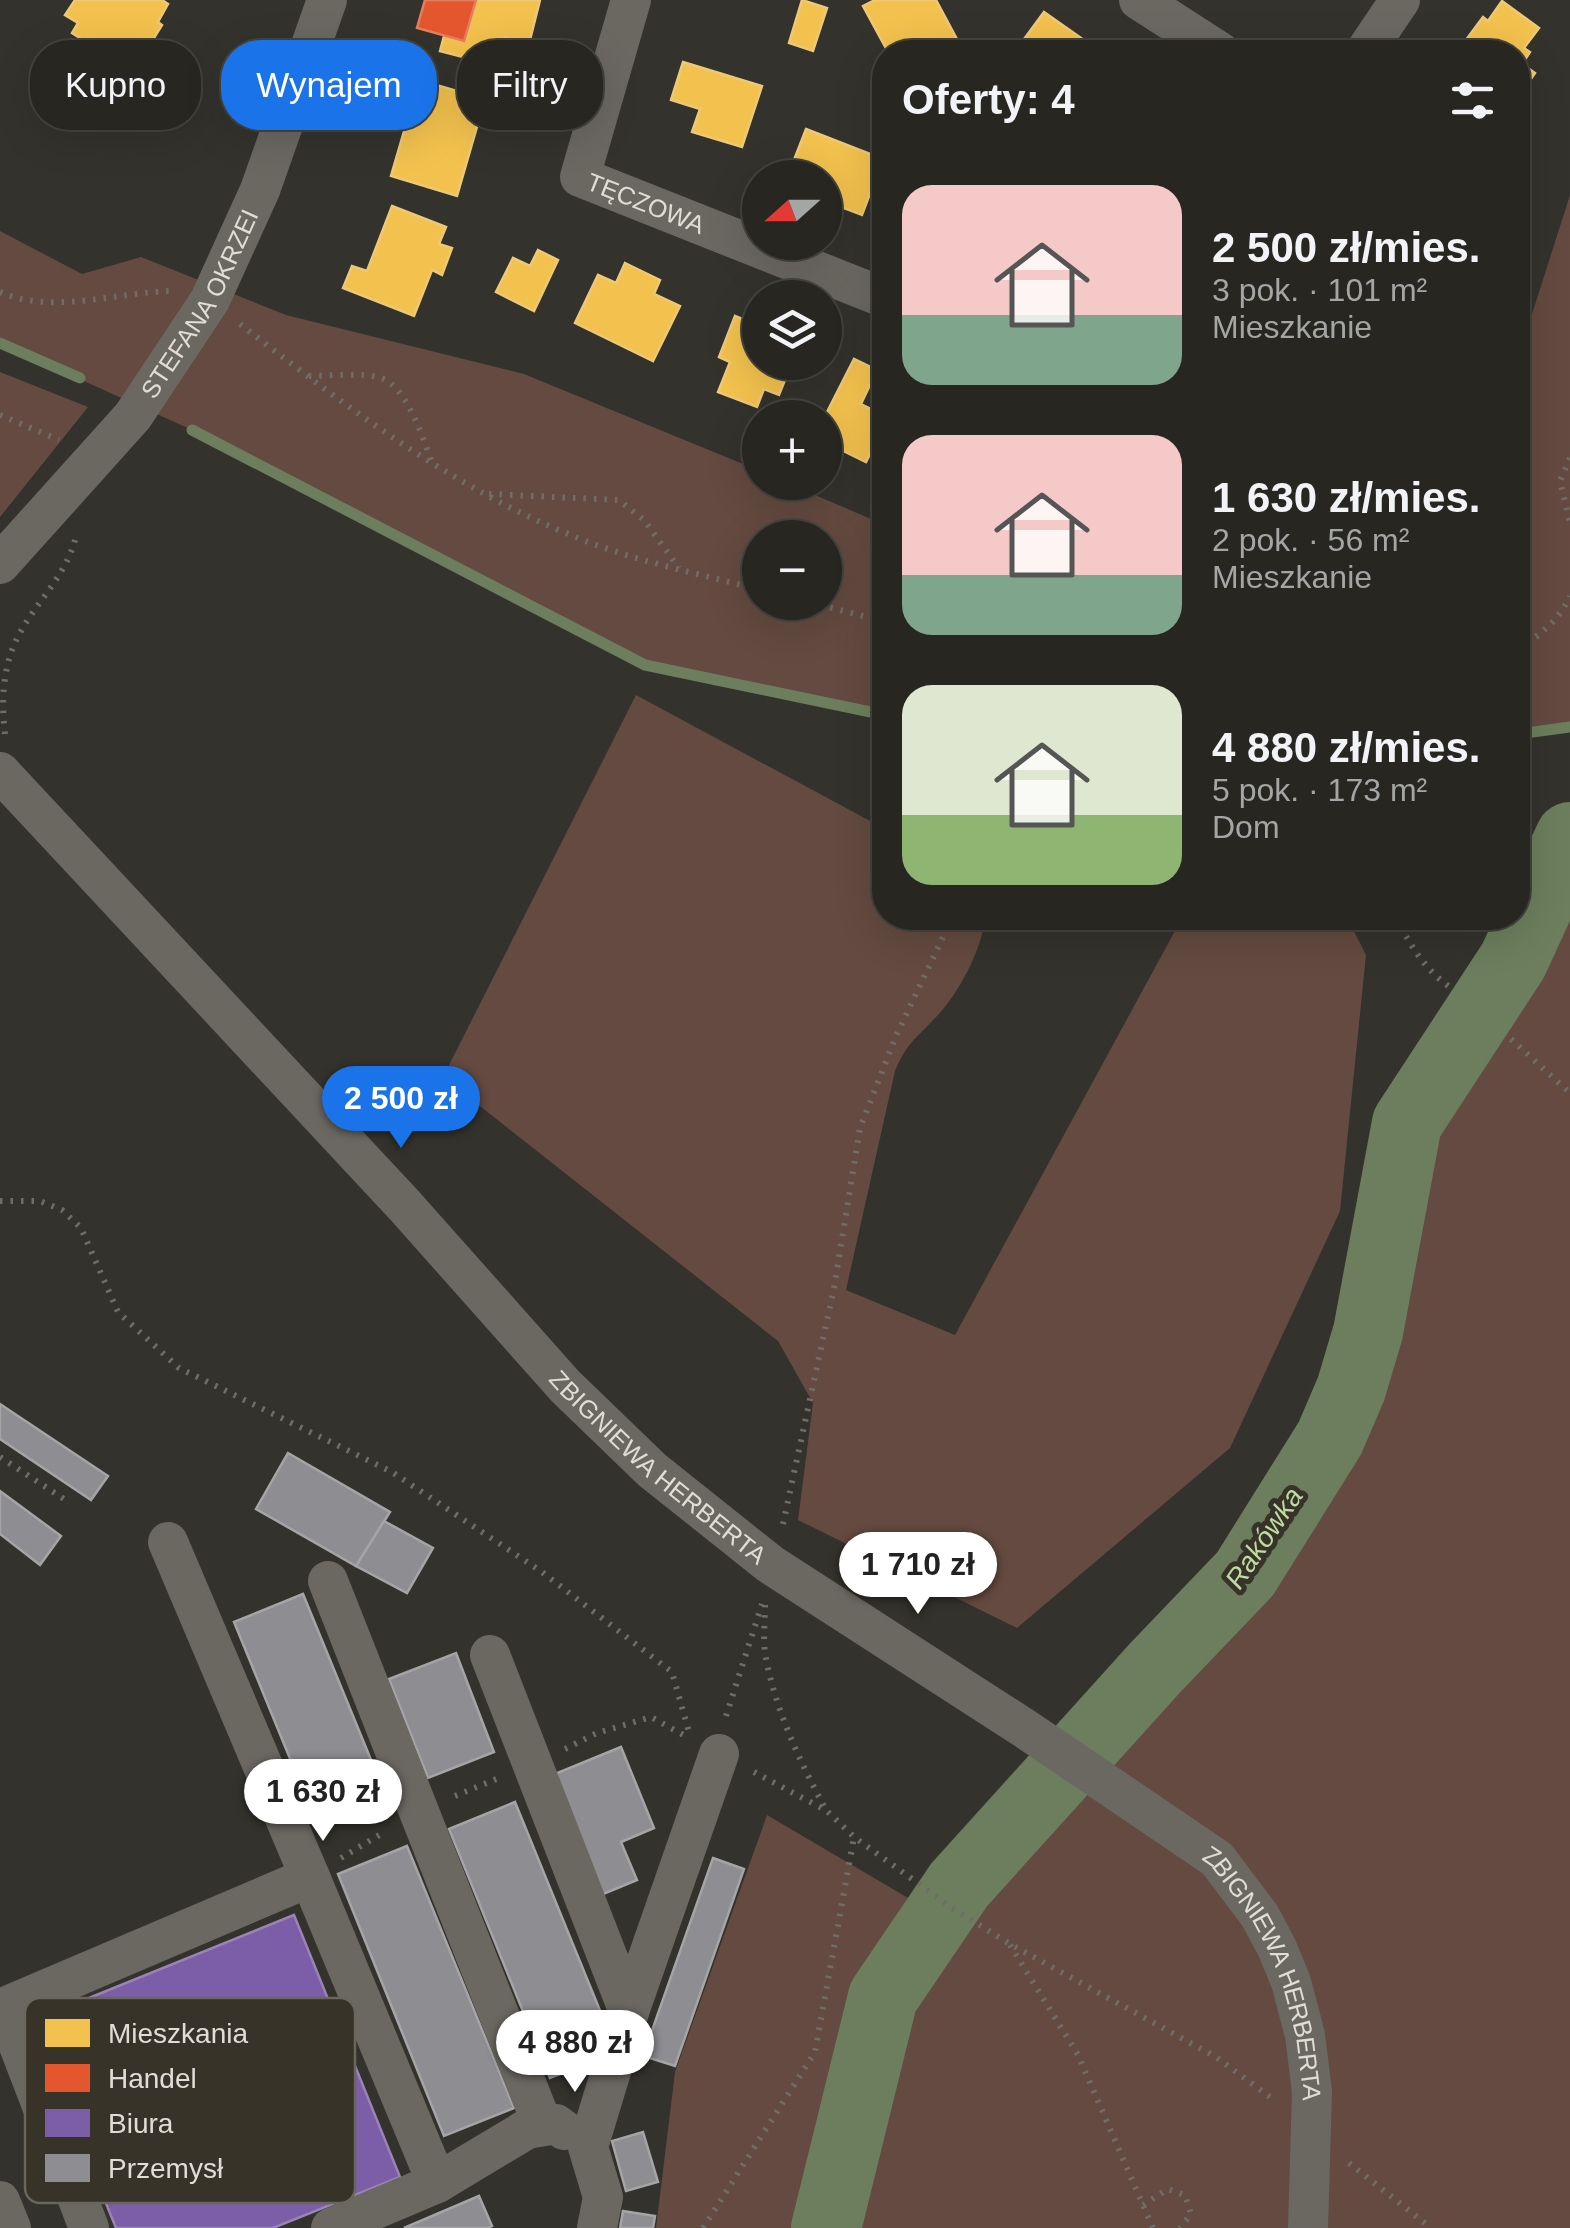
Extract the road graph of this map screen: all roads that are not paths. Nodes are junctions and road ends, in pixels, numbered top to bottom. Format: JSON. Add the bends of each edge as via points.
{"nodes":[{"id":1,"x":632,"y":0,"type":"edge"},
{"id":2,"x":1139,"y":0,"type":"edge"},
{"id":3,"x":1400,"y":0,"type":"edge"},
{"id":4,"x":323,"y":1,"type":"edge"},
{"id":5,"x":1201,"y":40,"type":"edge"},
{"id":6,"x":1373,"y":40,"type":"edge"},
{"id":7,"x":872,"y":293,"type":"edge"},
{"id":8,"x":0,"y":564,"type":"edge"},
{"id":9,"x":2,"y":759,"type":"edge"},
{"id":10,"x":168,"y":1542,"type":"dead end"},
{"id":11,"x":328,"y":1581,"type":"dead end"},
{"id":12,"x":490,"y":1655,"type":"dead end"},
{"id":13,"x":705,"y":1746,"type":"road end"},
{"id":14,"x":310,"y":1876,"type":"junction"},
{"id":15,"x":25,"y":1998,"type":"edge"},
{"id":16,"x":25,"y":1998,"type":"edge"},
{"id":17,"x":2,"y":2008,"type":"edge"},
{"id":18,"x":628,"y":2012,"type":"junction"},
{"id":19,"x":25,"y":2066,"type":"edge"},
{"id":20,"x":543,"y":2126,"type":"junction"},
{"id":21,"x":588,"y":2147,"type":"junction"},
{"id":22,"x":436,"y":2183,"type":"junction"},
{"id":23,"x":0,"y":2200,"type":"edge"},
{"id":24,"x":79,"y":2203,"type":"edge"},
{"id":25,"x":11,"y":2228,"type":"edge"},
{"id":26,"x":89,"y":2228,"type":"edge"},
{"id":27,"x":330,"y":2228,"type":"edge"},
{"id":28,"x":596,"y":2228,"type":"edge"},
{"id":29,"x":1308,"y":2228,"type":"edge"}],
"edges":[{"from":1,"to":7,"type":"street","name":"TĘCZOWA","via":[[580,178]]},
{"from":2,"to":5,"type":"street"},
{"from":3,"to":6,"type":"street"},
{"from":4,"to":8,"type":"street","name":"STEFANA OKRZEI","via":[[260,190],[210,300],[132,416]]},
{"from":9,"to":29,"type":"street","name":"ZBIGNIEWA HERBERTA","via":[[565,1386],[652,1470],[770,1564],[1204,1848],[1260,1916],[1291,1982],[1312,2092]]},
{"from":10,"to":14,"type":"street"},
{"from":11,"to":20,"type":"street"},
{"from":12,"to":18,"type":"street"},
{"from":13,"to":18,"type":"street"},
{"from":14,"to":15,"type":"street"},
{"from":14,"to":22,"type":"street"},
{"from":16,"to":17,"type":"street"},
{"from":17,"to":19,"type":"street"},
{"from":18,"to":21,"type":"street"},
{"from":20,"to":21,"type":"street","via":[[556,2124]]},
{"from":20,"to":22,"type":"street"},
{"from":21,"to":28,"type":"street","via":[[602,2197]]},
{"from":22,"to":27,"type":"street"},
{"from":23,"to":25,"type":"street"},
{"from":24,"to":26,"type":"street"}]}
